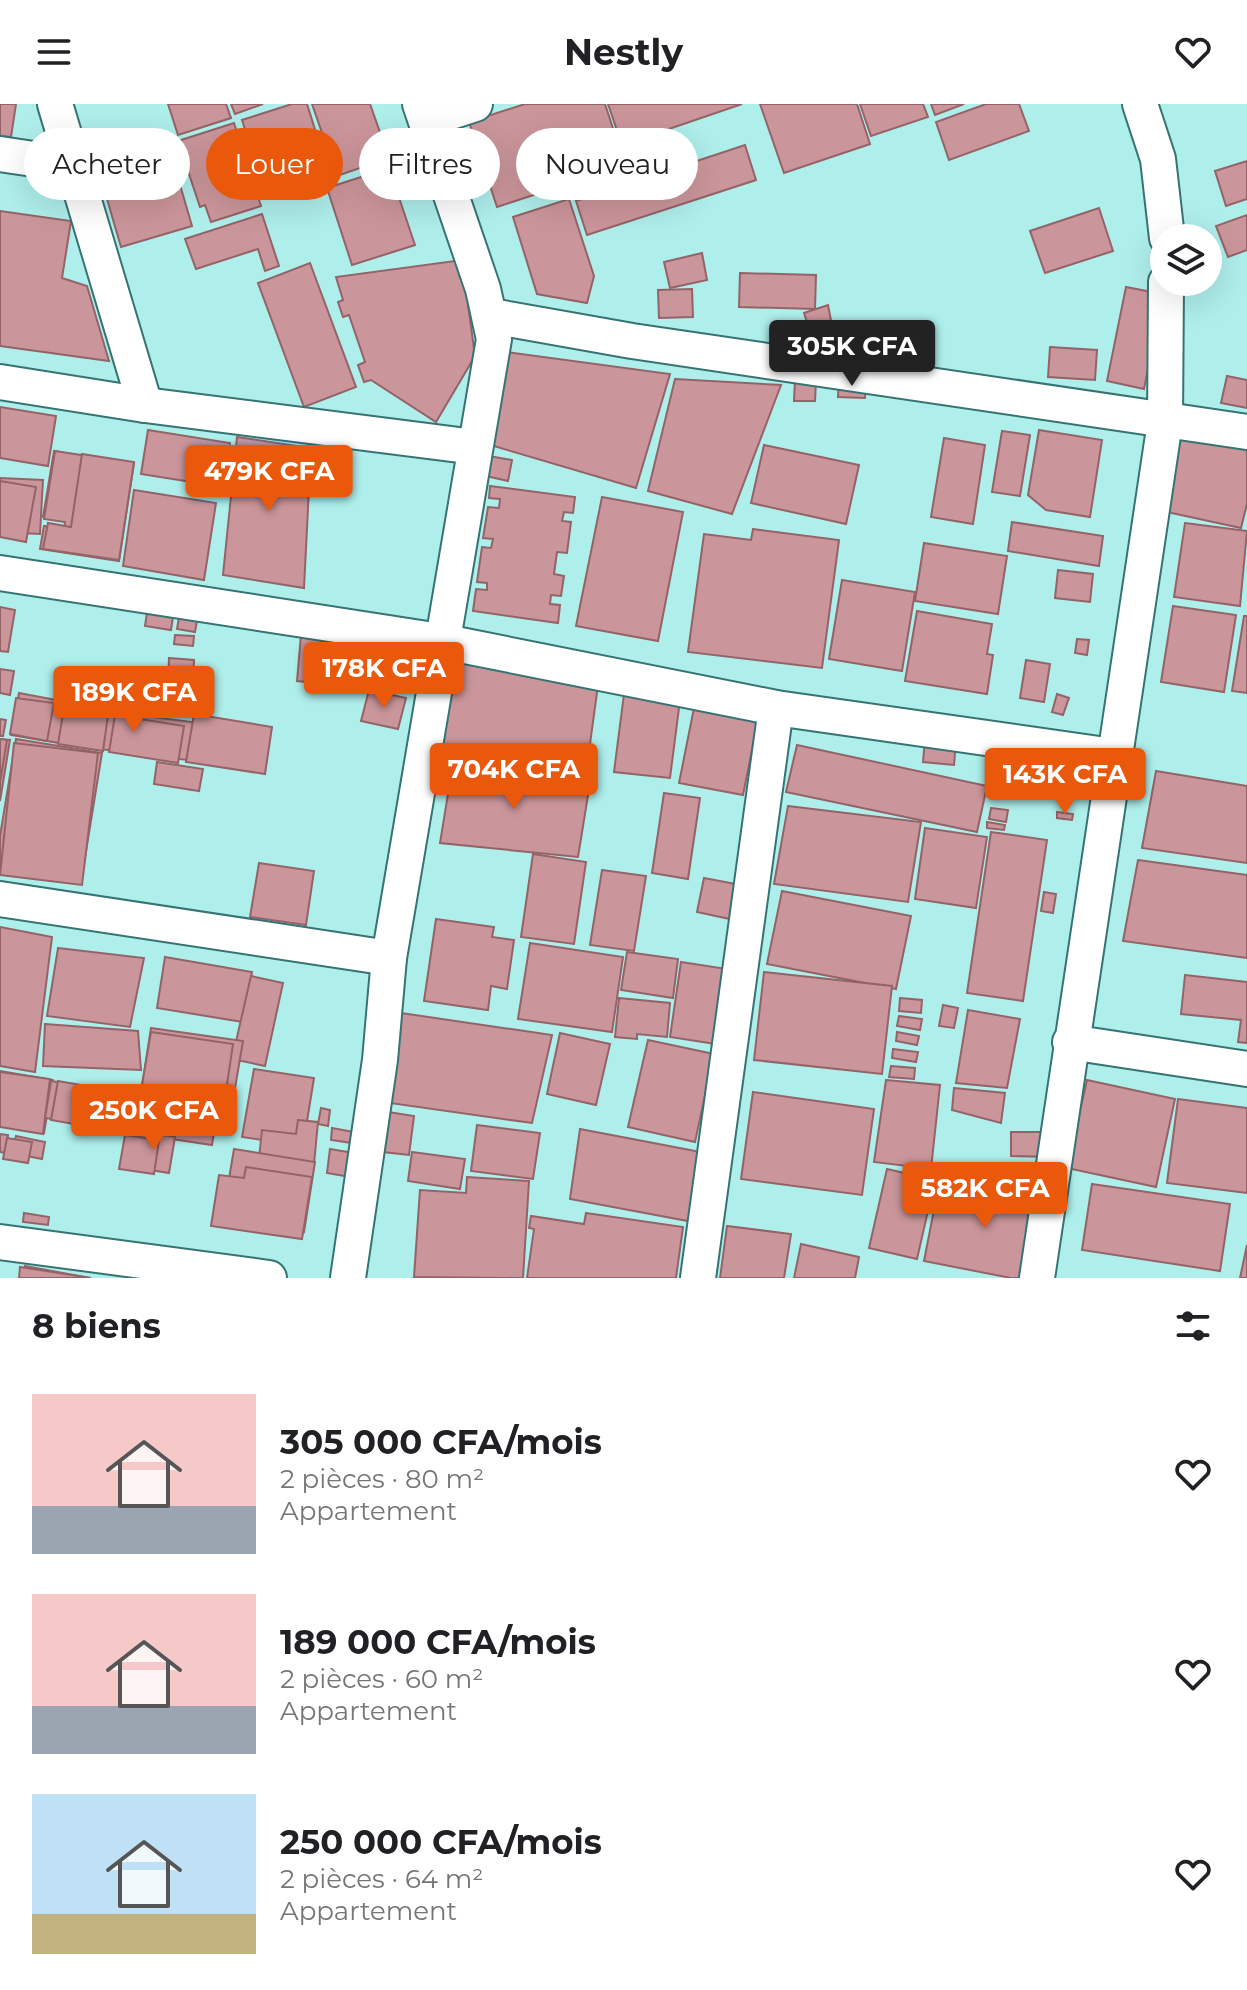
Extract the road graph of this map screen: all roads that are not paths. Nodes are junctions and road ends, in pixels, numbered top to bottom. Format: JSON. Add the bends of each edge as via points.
{"nodes":[{"id":1,"x":55,"y":104,"type":"edge"},
{"id":2,"x":475,"y":104,"type":"edge"},
{"id":3,"x":1140,"y":104,"type":"edge"},
{"id":4,"x":423,"y":112,"type":"edge"},
{"id":5,"x":62,"y":128,"type":"edge"},
{"id":6,"x":0,"y":154,"type":"edge"},
{"id":7,"x":24,"y":158,"type":"edge"},
{"id":8,"x":84,"y":200,"type":"edge"},
{"id":9,"x":1165,"y":224,"type":"edge"},
{"id":10,"x":1166,"y":296,"type":"edge"},
{"id":11,"x":491,"y":316,"type":"junction"},
{"id":12,"x":0,"y":382,"type":"edge"},
{"id":13,"x":145,"y":405,"type":"junction"},
{"id":14,"x":1165,"y":422,"type":"junction"},
{"id":15,"x":1247,"y":432,"type":"edge"},
{"id":16,"x":475,"y":447,"type":"junction"},
{"id":17,"x":0,"y":573,"type":"edge"},
{"id":18,"x":440,"y":641,"type":"junction"},
{"id":19,"x":776,"y":708,"type":"junction"},
{"id":20,"x":1113,"y":756,"type":"junction"},
{"id":21,"x":0,"y":899,"type":"edge"},
{"id":22,"x":389,"y":958,"type":"junction"},
{"id":23,"x":1070,"y":1042,"type":"junction"},
{"id":24,"x":1247,"y":1069,"type":"edge"},
{"id":25,"x":0,"y":1242,"type":"edge"},
{"id":26,"x":269,"y":1278,"type":"edge"},
{"id":27,"x":348,"y":1278,"type":"edge"},
{"id":28,"x":698,"y":1278,"type":"edge"},
{"id":29,"x":1037,"y":1278,"type":"edge"}],
"edges":[{"from":1,"to":5,"type":"street"},
{"from":2,"to":4,"type":"street"},
{"from":3,"to":9,"type":"street","via":[[1158,159]]},
{"from":4,"to":11,"type":"street"},
{"from":6,"to":7,"type":"street"},
{"from":8,"to":13,"type":"street"},
{"from":10,"to":14,"type":"street"},
{"from":11,"to":14,"type":"street"},
{"from":11,"to":16,"type":"street","via":[[490,378]]},
{"from":12,"to":13,"type":"street"},
{"from":13,"to":16,"type":"street"},
{"from":14,"to":15,"type":"street"},
{"from":14,"to":20,"type":"street"},
{"from":16,"to":18,"type":"street"},
{"from":17,"to":18,"type":"street"},
{"from":18,"to":19,"type":"street"},
{"from":18,"to":22,"type":"street"},
{"from":19,"to":20,"type":"street"},
{"from":19,"to":28,"type":"street"},
{"from":20,"to":23,"type":"street"},
{"from":21,"to":22,"type":"street"},
{"from":22,"to":27,"type":"street","via":[[380,1060]]},
{"from":23,"to":24,"type":"street"},
{"from":23,"to":29,"type":"street"},
{"from":25,"to":26,"type":"street"}]}
